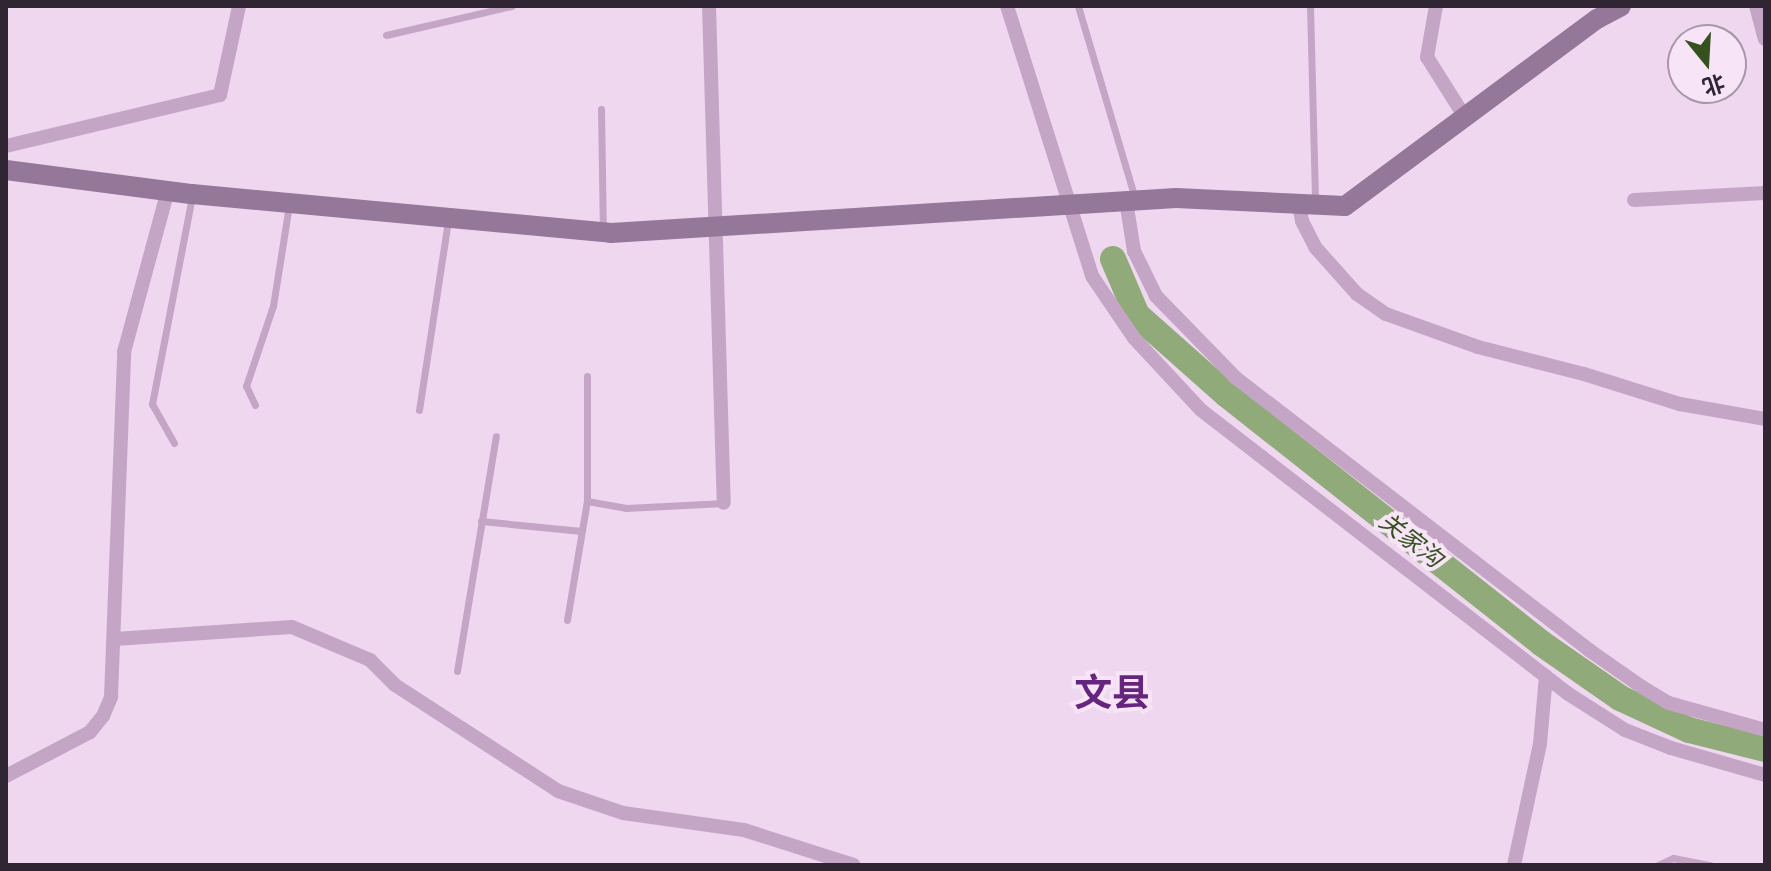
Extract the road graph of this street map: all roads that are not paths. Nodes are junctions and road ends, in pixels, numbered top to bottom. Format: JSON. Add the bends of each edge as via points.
{"nodes":[{"id":1,"x":239,"y":6,"type":"edge"},
{"id":2,"x":512,"y":6,"type":"edge"},
{"id":3,"x":709,"y":6,"type":"edge"},
{"id":4,"x":1007,"y":6,"type":"edge"},
{"id":5,"x":1078,"y":6,"type":"edge"},
{"id":6,"x":1310,"y":6,"type":"edge"},
{"id":7,"x":1436,"y":6,"type":"edge"},
{"id":8,"x":1621,"y":6,"type":"edge"},
{"id":9,"x":1756,"y":6,"type":"edge"},
{"id":10,"x":386,"y":35,"type":"dead end"},
{"id":11,"x":1765,"y":39,"type":"edge"},
{"id":12,"x":601,"y":109,"type":"dead end"},
{"id":13,"x":1466,"y":119,"type":"junction"},
{"id":14,"x":6,"y":146,"type":"edge"},
{"id":15,"x":6,"y":170,"type":"edge"},
{"id":16,"x":168,"y":190,"type":"junction"},
{"id":17,"x":1765,"y":193,"type":"edge"},
{"id":18,"x":192,"y":194,"type":"junction"},
{"id":19,"x":1634,"y":200,"type":"dead end"},
{"id":20,"x":1131,"y":201,"type":"junction"},
{"id":21,"x":290,"y":203,"type":"junction"},
{"id":22,"x":1307,"y":204,"type":"junction"},
{"id":23,"x":1068,"y":205,"type":"junction"},
{"id":24,"x":449,"y":217,"type":"junction"},
{"id":25,"x":716,"y":228,"type":"junction"},
{"id":26,"x":603,"y":232,"type":"junction"},
{"id":27,"x":587,"y":376,"type":"dead end"},
{"id":28,"x":255,"y":405,"type":"dead end"},
{"id":29,"x":419,"y":410,"type":"dead end"},
{"id":30,"x":1765,"y":419,"type":"edge"},
{"id":31,"x":496,"y":436,"type":"dead end"},
{"id":32,"x":174,"y":443,"type":"dead end"},
{"id":33,"x":587,"y":501,"type":"junction"},
{"id":34,"x":724,"y":503,"type":"joint"},
{"id":35,"x":481,"y":521,"type":"junction"},
{"id":36,"x":582,"y":531,"type":"junction"},
{"id":37,"x":567,"y":620,"type":"dead end"},
{"id":38,"x":115,"y":639,"type":"junction"},
{"id":39,"x":457,"y":671,"type":"dead end"},
{"id":40,"x":1546,"y":676,"type":"junction"},
{"id":41,"x":1765,"y":730,"type":"edge"},
{"id":42,"x":1765,"y":775,"type":"edge"},
{"id":43,"x":6,"y":776,"type":"edge"},
{"id":44,"x":854,"y":865,"type":"edge"},
{"id":45,"x":1514,"y":865,"type":"edge"},
{"id":46,"x":1658,"y":865,"type":"edge"},
{"id":47,"x":1710,"y":865,"type":"edge"}],
"edges":[{"from":1,"to":14,"type":"street","via":[[220,95]]},
{"from":2,"to":10,"type":"lane"},
{"from":3,"to":25,"type":"street"},
{"from":4,"to":23,"type":"street"},
{"from":5,"to":20,"type":"lane"},
{"from":6,"to":22,"type":"lane","via":[[1316,126]]},
{"from":7,"to":13,"type":"street","via":[[1427,57]]},
{"from":8,"to":13,"type":"street"},
{"from":9,"to":11,"type":"street"},
{"from":12,"to":26,"type":"lane"},
{"from":13,"to":22,"type":"street","via":[[1345,206]]},
{"from":15,"to":16,"type":"street"},
{"from":16,"to":18,"type":"street"},
{"from":16,"to":38,"type":"street","via":[[124,352]]},
{"from":17,"to":19,"type":"street"},
{"from":18,"to":21,"type":"street"},
{"from":18,"to":32,"type":"lane","via":[[152,404]]},
{"from":20,"to":22,"type":"street"},
{"from":20,"to":23,"type":"street"},
{"from":20,"to":41,"type":"street","via":[[1134,251],[1156,296],[1236,378],[1642,687],[1669,703]]},
{"from":21,"to":24,"type":"street"},
{"from":21,"to":28,"type":"lane","via":[[273,306],[246,386]]},
{"from":22,"to":30,"type":"street","via":[[1302,221],[1315,247],[1357,294],[1386,314],[1478,347],[1680,404]]},
{"from":23,"to":25,"type":"street"},
{"from":23,"to":40,"type":"street","via":[[1092,276],[1134,338],[1201,410]]},
{"from":24,"to":26,"type":"street"},
{"from":24,"to":29,"type":"lane"},
{"from":25,"to":26,"type":"street"},
{"from":25,"to":34,"type":"street"},
{"from":27,"to":33,"type":"lane"},
{"from":31,"to":35,"type":"lane"},
{"from":33,"to":34,"type":"lane","via":[[626,508]]},
{"from":33,"to":36,"type":"lane"},
{"from":35,"to":36,"type":"lane"},
{"from":35,"to":39,"type":"lane"},
{"from":36,"to":37,"type":"lane"},
{"from":38,"to":43,"type":"street","via":[[111,697],[103,716],[73,744]]},
{"from":38,"to":44,"type":"street","via":[[292,627],[370,660],[407,693],[558,791],[623,813],[744,830]]},
{"from":40,"to":42,"type":"street","via":[[1625,730]]},
{"from":40,"to":45,"type":"street","via":[[1540,744]]},
{"from":46,"to":47,"type":"lane","via":[[1673,858]]}]}
